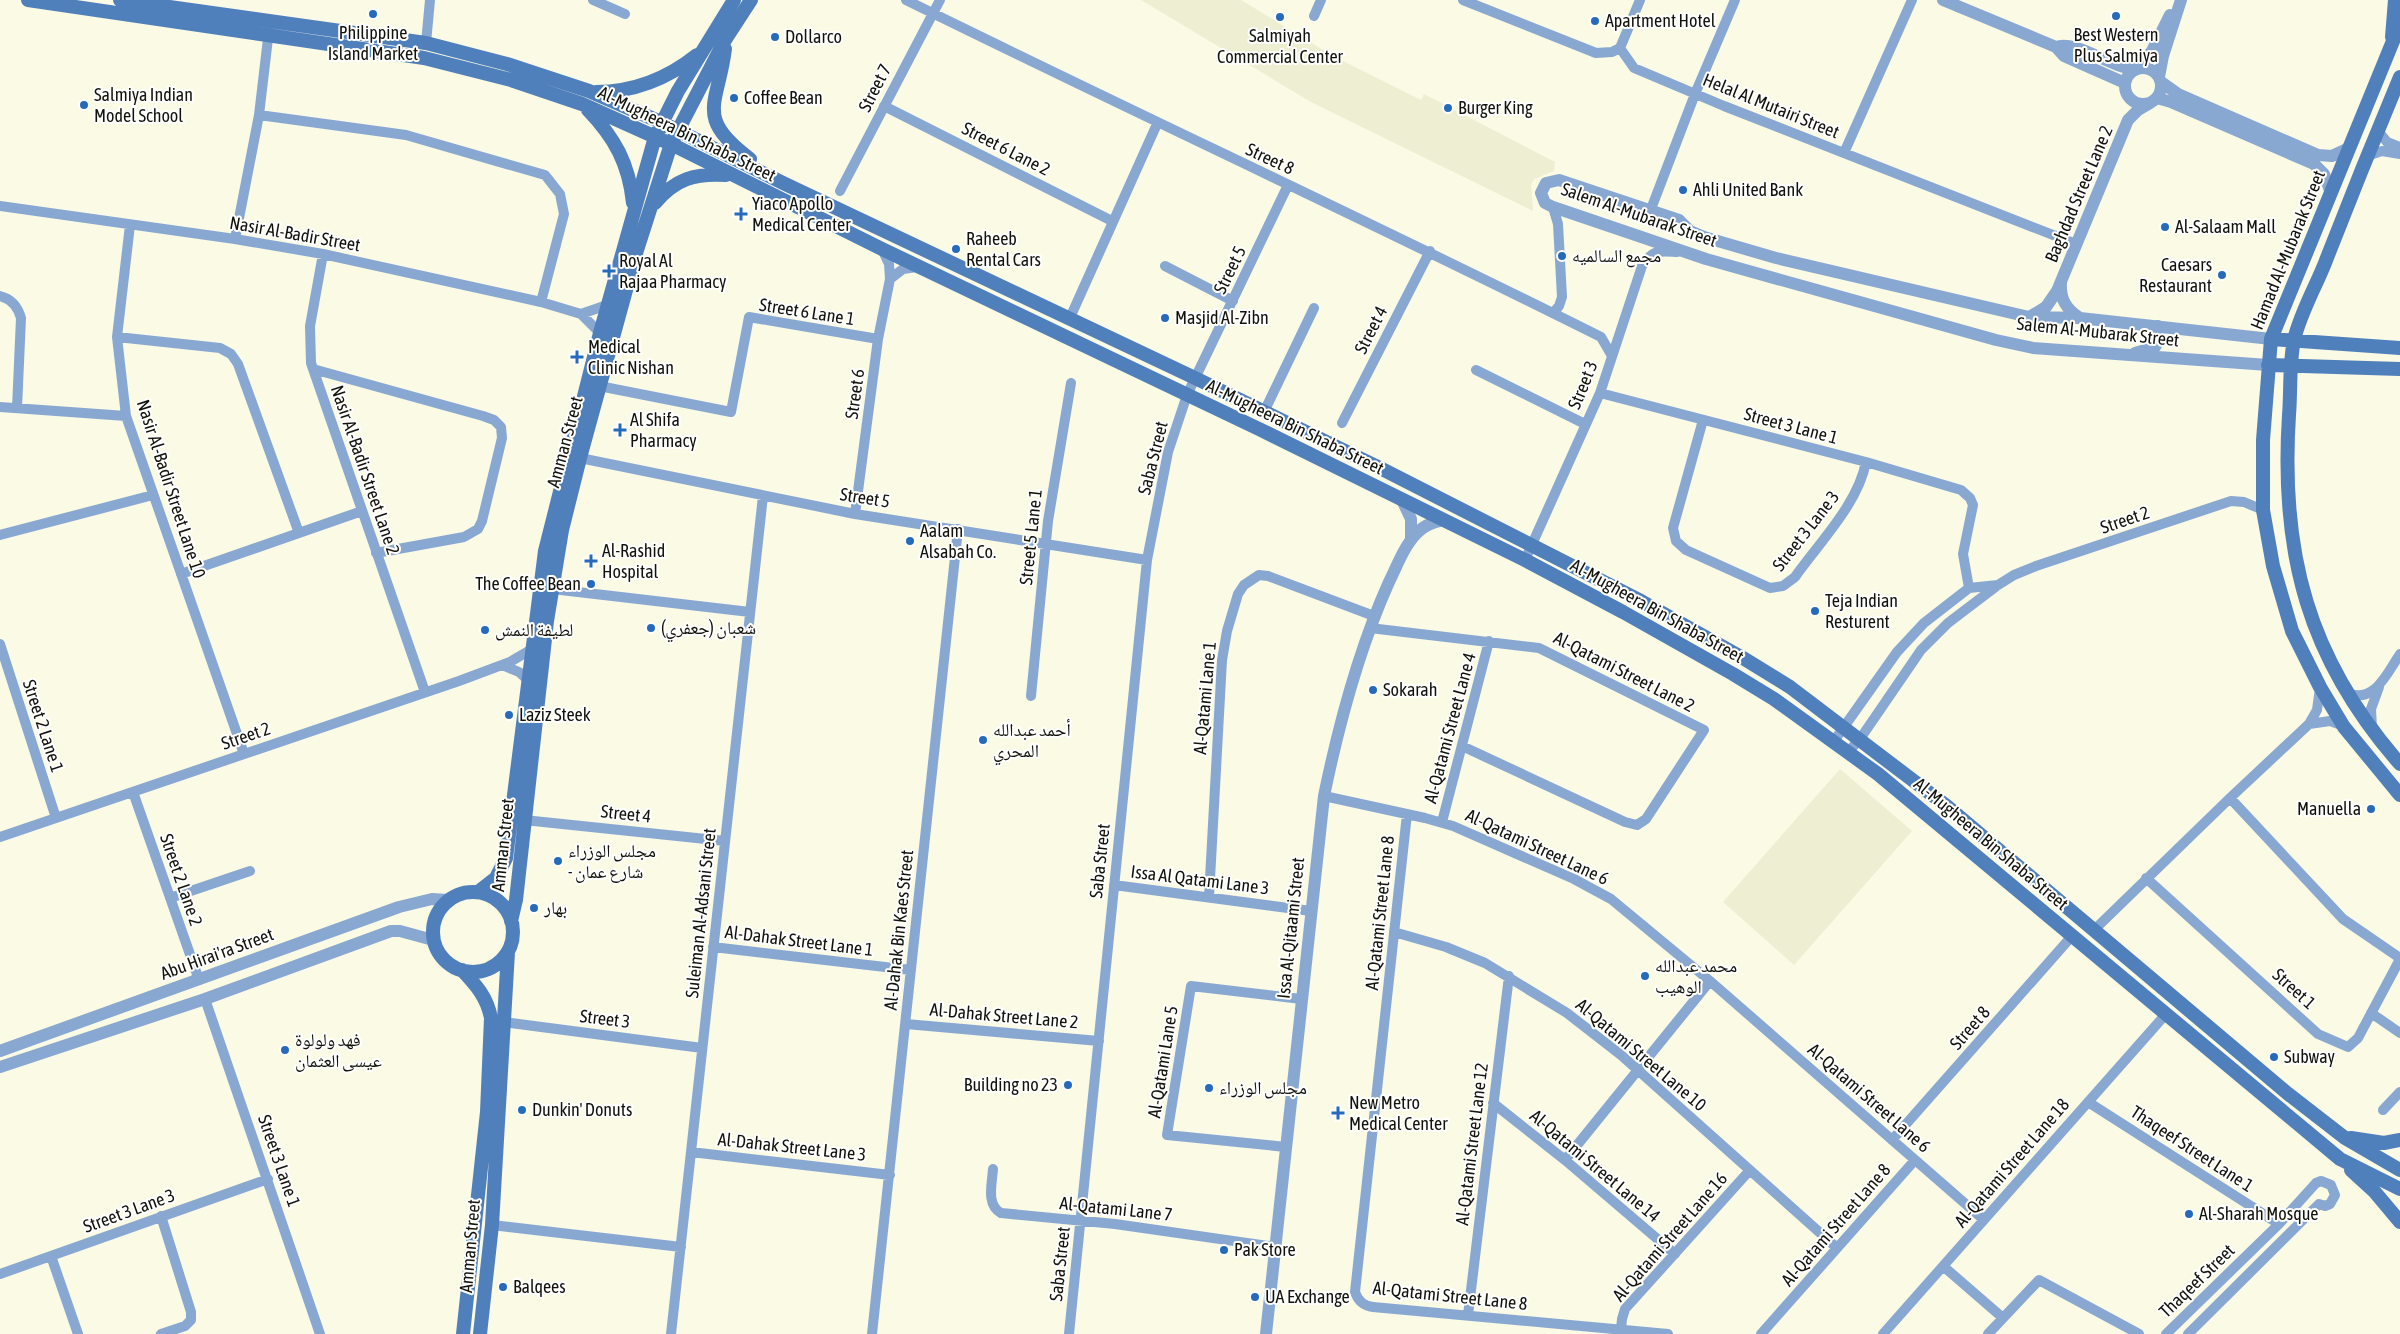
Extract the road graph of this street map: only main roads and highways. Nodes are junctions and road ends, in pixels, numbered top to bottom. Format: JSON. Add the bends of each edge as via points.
{"nodes":[{"id":1,"x":28,"y":0,"type":"edge"},
{"id":2,"x":120,"y":0,"type":"edge"},
{"id":3,"x":752,"y":0,"type":"edge"},
{"id":4,"x":2395,"y":0,"type":"edge"},
{"id":5,"x":732,"y":1,"type":"edge"},
{"id":6,"x":151,"y":2,"type":"edge"},
{"id":7,"x":2400,"y":24,"type":"edge"},
{"id":8,"x":725,"y":40,"type":"junction"},
{"id":9,"x":2392,"y":42,"type":"junction"},
{"id":10,"x":705,"y":48,"type":"junction"},
{"id":11,"x":2400,"y":77,"type":"edge"},
{"id":12,"x":589,"y":91,"type":"junction"},
{"id":13,"x":582,"y":104,"type":"junction"},
{"id":14,"x":663,"y":122,"type":"junction"},
{"id":15,"x":677,"y":130,"type":"junction"},
{"id":16,"x":655,"y":137,"type":"junction"},
{"id":17,"x":670,"y":144,"type":"junction"},
{"id":18,"x":730,"y":175,"type":"junction"},
{"id":19,"x":783,"y":183,"type":"junction"},
{"id":20,"x":651,"y":207,"type":"junction"},
{"id":21,"x":634,"y":210,"type":"junction"},
{"id":22,"x":2271,"y":339,"type":"junction"},
{"id":23,"x":2294,"y":340,"type":"junction"},
{"id":24,"x":2395,"y":347,"type":"edge"},
{"id":25,"x":2268,"y":366,"type":"junction"},
{"id":26,"x":2292,"y":366,"type":"junction"},
{"id":27,"x":2385,"y":369,"type":"junction"},
{"id":28,"x":2400,"y":369,"type":"edge"},
{"id":29,"x":2400,"y":764,"type":"edge"},
{"id":30,"x":2400,"y":795,"type":"edge"},
{"id":31,"x":478,"y":892,"type":"junction"},
{"id":32,"x":511,"y":921,"type":"junction"},
{"id":33,"x":508,"y":952,"type":"junction"},
{"id":34,"x":462,"y":970,"type":"junction"},
{"id":35,"x":2345,"y":1138,"type":"junction"},
{"id":36,"x":2400,"y":1140,"type":"edge"},
{"id":37,"x":2340,"y":1159,"type":"junction"},
{"id":38,"x":2400,"y":1170,"type":"edge"},
{"id":39,"x":2400,"y":1189,"type":"edge"},
{"id":40,"x":2400,"y":1222,"type":"edge"},
{"id":41,"x":463,"y":1334,"type":"edge"},
{"id":42,"x":480,"y":1334,"type":"edge"}],
"edges":[{"from":1,"to":13,"type":"main road","name":"Al-Mugheera Bin Shaba Street","via":[[424,58],[511,80]]},
{"from":2,"to":6,"type":"main road","name":"Al-Mugheera Bin Shaba Street"},
{"from":3,"to":8,"type":"main road","name":"Amman Street"},
{"from":4,"to":9,"type":"main road"},
{"from":5,"to":10,"type":"main road","name":"Amman Street"},
{"from":6,"to":12,"type":"main road","name":"Al-Mugheera Bin Shaba Street","via":[[426,43],[507,64]]},
{"from":7,"to":9,"type":"main road","name":"Hamad Al-Mubarak Street"},
{"from":8,"to":15,"type":"main road","name":"Amman Street"},
{"from":8,"to":19,"type":"main road","via":[[714,96],[718,128],[734,147]]},
{"from":9,"to":22,"type":"main road","name":"Hamad Al-Mubarak Street"},
{"from":10,"to":12,"type":"main road","via":[[673,73],[651,83],[616,91]]},
{"from":10,"to":14,"type":"main road","name":"Amman Street"},
{"from":11,"to":23,"type":"main road"},
{"from":12,"to":14,"type":"main road","name":"Al-Mugheera Bin Shaba Street"},
{"from":13,"to":16,"type":"main road","name":"Al-Mugheera Bin Shaba Street"},
{"from":13,"to":21,"type":"main road","via":[[618,147],[629,176]]},
{"from":14,"to":15,"type":"main road","name":"Al-Mugheera Bin Shaba Street"},
{"from":14,"to":16,"type":"main road","name":"Amman Street"},
{"from":15,"to":17,"type":"main road","name":"Amman Street"},
{"from":15,"to":19,"type":"main road","name":"Al-Mugheera Bin Shaba Street"},
{"from":16,"to":17,"type":"main road","name":"Al-Mugheera Bin Shaba Street"},
{"from":16,"to":21,"type":"main road","name":"Amman Street"},
{"from":17,"to":18,"type":"main road","name":"Al-Mugheera Bin Shaba Street"},
{"from":17,"to":20,"type":"main road","name":"Amman Street"},
{"from":18,"to":20,"type":"main road","via":[[700,174],[682,180],[666,190]]},
{"from":18,"to":37,"type":"main road","name":"Al-Mugheera Bin Shaba Street","via":[[1525,560],[1725,669],[1774,699],[1848,752]]},
{"from":19,"to":35,"type":"main road","name":"Al-Mugheera Bin Shaba Street","via":[[1264,412],[1641,601],[1743,658],[1790,687],[1948,807]]},
{"from":20,"to":32,"type":"main road","name":"Amman Street","via":[[599,386],[562,530]]},
{"from":21,"to":31,"type":"main road","name":"Amman Street","via":[[545,552],[506,858],[496,878]]},
{"from":22,"to":23,"type":"main road","name":"Salem Al-Mubarak Street"},
{"from":22,"to":25,"type":"main road","name":"Hamad Al-Mubarak Street"},
{"from":23,"to":24,"type":"main road","name":"Salem Al-Mubarak Street"},
{"from":23,"to":26,"type":"main road"},
{"from":24,"to":27,"type":"main road","via":[[2385,351],[2382,358]]},
{"from":25,"to":26,"type":"main road","name":"Salem Al-Mubarak Street"},
{"from":25,"to":30,"type":"main road","name":"Hamad Al-Mubarak Street","via":[[2263,440],[2264,510],[2281,600],[2292,631],[2344,727]]},
{"from":26,"to":27,"type":"main road","name":"Salem Al-Mubarak Street"},
{"from":26,"to":29,"type":"main road","via":[[2287,450],[2290,527],[2308,607],[2328,659],[2346,693],[2374,734]]},
{"from":27,"to":28,"type":"main road","name":"Salem Al-Mubarak Street"},
{"from":31,"to":32,"type":"main road","via":[[502,905]]},
{"from":31,"to":34,"type":"main road","via":[[462,893],[448,900],[434,922],[433,940],[440,956]]},
{"from":32,"to":33,"type":"main road","via":[[513,932]]},
{"from":33,"to":34,"type":"main road","via":[[488,969]]},
{"from":33,"to":42,"type":"main road","name":"Amman Street","via":[[492,1225]]},
{"from":34,"to":41,"type":"main road","name":"Amman Street","via":[[480,990],[489,1005],[491,1018],[487,1112]]},
{"from":35,"to":36,"type":"main road","via":[[2384,1143]]},
{"from":35,"to":38,"type":"main road","name":"Al-Mugheera Bin Shaba Street"},
{"from":37,"to":39,"type":"main road","name":"Al-Mugheera Bin Shaba Street"},
{"from":37,"to":40,"type":"main road","via":[[2374,1191]]}]}
